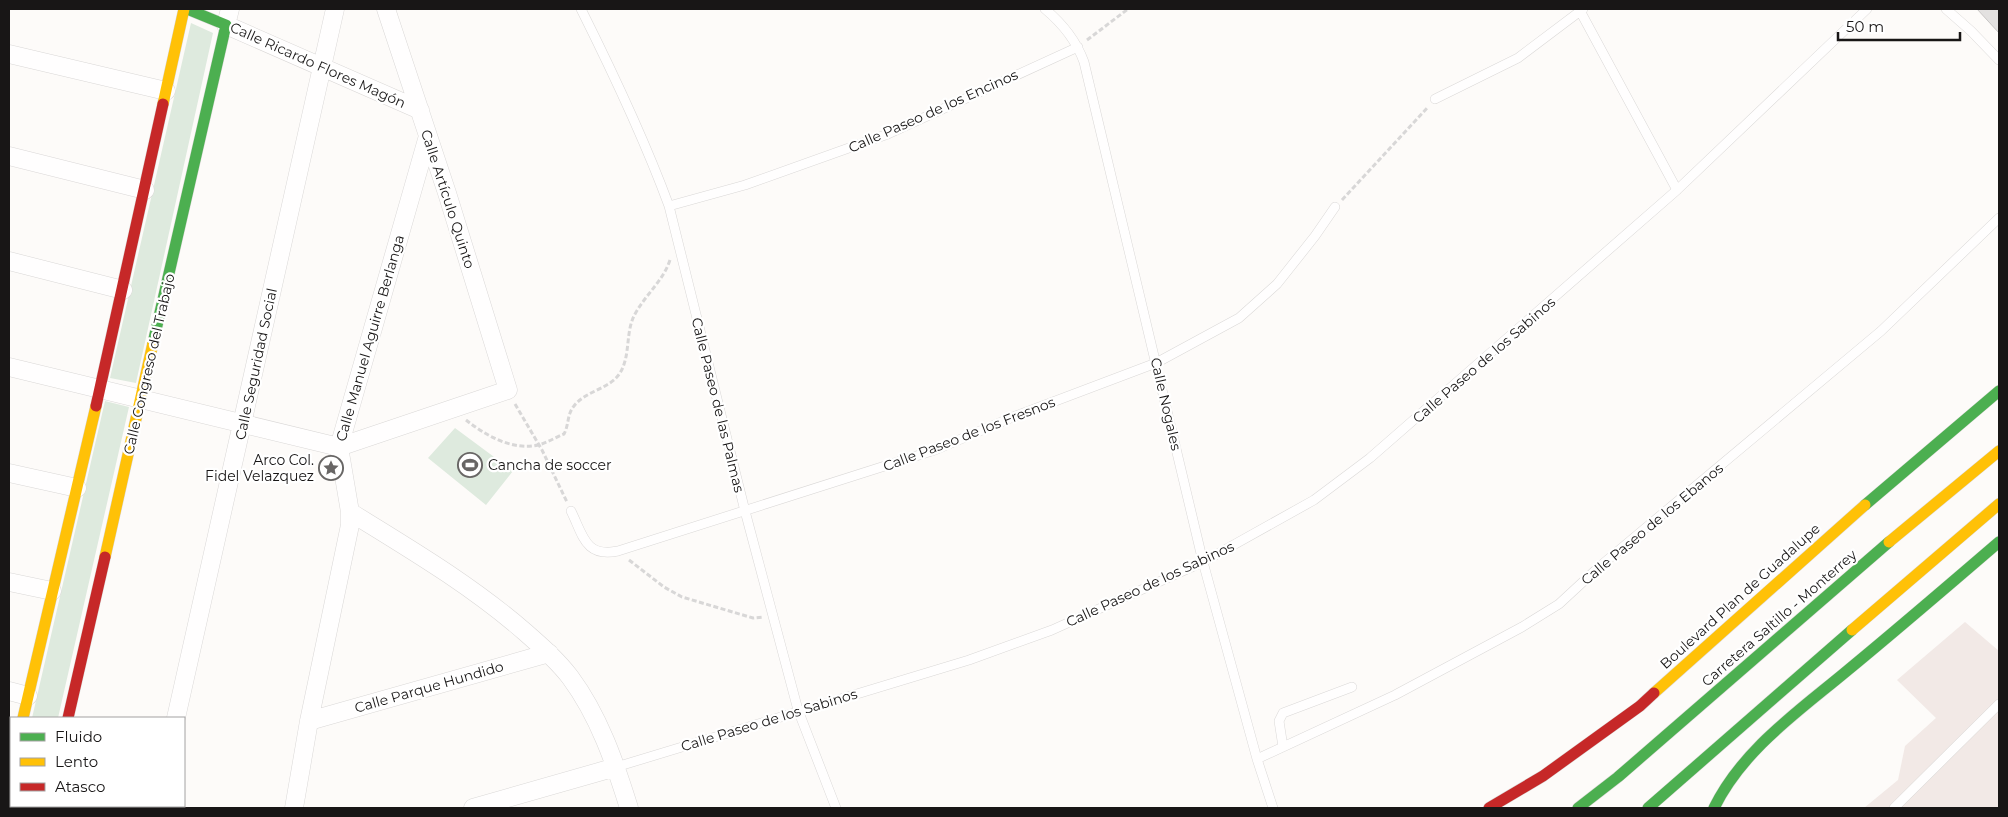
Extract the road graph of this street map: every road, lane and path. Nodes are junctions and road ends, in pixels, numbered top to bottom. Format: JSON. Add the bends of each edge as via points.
{"nodes":[{"id":1,"x":185,"y":9,"type":"edge"},
{"id":2,"x":335,"y":9,"type":"edge"},
{"id":3,"x":386,"y":9,"type":"edge"},
{"id":4,"x":581,"y":9,"type":"edge"},
{"id":5,"x":1045,"y":9,"type":"edge"},
{"id":6,"x":1128,"y":9,"type":"edge"},
{"id":7,"x":1866,"y":9,"type":"edge"},
{"id":8,"x":1946,"y":9,"type":"edge"},
{"id":9,"x":1581,"y":10,"type":"edge"},
{"id":10,"x":228,"y":17,"type":"edge"},
{"id":11,"x":1078,"y":47,"type":"junction"},
{"id":12,"x":9,"y":54,"type":"edge"},
{"id":13,"x":1999,"y":60,"type":"edge"},
{"id":14,"x":321,"y":68,"type":"junction"},
{"id":15,"x":166,"y":91,"type":"junction"},
{"id":16,"x":1435,"y":99,"type":"joint"},
{"id":17,"x":420,"y":110,"type":"junction"},
{"id":18,"x":428,"y":136,"type":"junction"},
{"id":19,"x":9,"y":156,"type":"edge"},
{"id":20,"x":146,"y":190,"type":"junction"},
{"id":21,"x":1677,"y":190,"type":"junction"},
{"id":22,"x":669,"y":206,"type":"junction"},
{"id":23,"x":1334,"y":207,"type":"joint"},
{"id":24,"x":1999,"y":218,"type":"edge"},
{"id":25,"x":677,"y":240,"type":"junction"},
{"id":26,"x":9,"y":261,"type":"edge"},
{"id":27,"x":123,"y":290,"type":"junction"},
{"id":28,"x":1156,"y":363,"type":"junction"},
{"id":29,"x":9,"y":367,"type":"edge"},
{"id":30,"x":100,"y":388,"type":"junction"},
{"id":31,"x":508,"y":390,"type":"junction"},
{"id":32,"x":1999,"y":391,"type":"edge"},
{"id":33,"x":141,"y":399,"type":"junction"},
{"id":34,"x":451,"y":409,"type":"junction"},
{"id":35,"x":243,"y":424,"type":"junction"},
{"id":36,"x":539,"y":445,"type":"junction"},
{"id":37,"x":339,"y":447,"type":"junction"},
{"id":38,"x":1999,"y":451,"type":"edge"},
{"id":39,"x":9,"y":473,"type":"edge"},
{"id":40,"x":76,"y":488,"type":"junction"},
{"id":41,"x":1999,"y":504,"type":"edge"},
{"id":42,"x":571,"y":510,"type":"joint"},
{"id":43,"x":745,"y":511,"type":"junction"},
{"id":44,"x":350,"y":512,"type":"junction"},
{"id":45,"x":1900,"y":533,"type":"junction"},
{"id":46,"x":1999,"y":542,"type":"edge"},
{"id":47,"x":616,"y":552,"type":"junction"},
{"id":48,"x":1203,"y":562,"type":"junction"},
{"id":49,"x":1881,"y":563,"type":"dead end"},
{"id":50,"x":9,"y":582,"type":"edge"},
{"id":51,"x":52,"y":592,"type":"junction"},
{"id":52,"x":773,"y":616,"type":"junction"},
{"id":53,"x":549,"y":653,"type":"junction"},
{"id":54,"x":1749,"y":679,"type":"dead end"},
{"id":55,"x":1352,"y":687,"type":"dead end"},
{"id":56,"x":9,"y":691,"type":"edge"},
{"id":57,"x":28,"y":696,"type":"junction"},
{"id":58,"x":1999,"y":704,"type":"edge"},
{"id":59,"x":798,"y":710,"type":"junction"},
{"id":60,"x":23,"y":717,"type":"edge"},
{"id":61,"x":68,"y":717,"type":"edge"},
{"id":62,"x":176,"y":717,"type":"edge"},
{"id":63,"x":308,"y":721,"type":"junction"},
{"id":64,"x":1284,"y":746,"type":"junction"},
{"id":65,"x":1257,"y":759,"type":"junction"},
{"id":66,"x":616,"y":766,"type":"junction"},
{"id":67,"x":1620,"y":790,"type":"dead end"},
{"id":68,"x":491,"y":806,"type":"edge"},
{"id":69,"x":294,"y":808,"type":"edge"},
{"id":70,"x":473,"y":808,"type":"edge"},
{"id":71,"x":629,"y":808,"type":"edge"},
{"id":72,"x":836,"y":808,"type":"edge"},
{"id":73,"x":1273,"y":808,"type":"edge"},
{"id":74,"x":1489,"y":808,"type":"edge"},
{"id":75,"x":1578,"y":808,"type":"edge"},
{"id":76,"x":1648,"y":808,"type":"edge"},
{"id":77,"x":1714,"y":808,"type":"edge"},
{"id":78,"x":1894,"y":808,"type":"edge"}],
"edges":[{"from":1,"to":10,"type":"main road","name":"Calle Ricardo Flores Magón"},
{"from":1,"to":15,"type":"main road"},
{"from":2,"to":14,"type":"street","name":"Calle Seguridad Social"},
{"from":3,"to":17,"type":"street","name":"Calle Artículo Quinto"},
{"from":4,"to":22,"type":"lane","name":"Calle Paseo de las Palmas","via":[[625,97]]},
{"from":5,"to":11,"type":"lane","name":"Calle Nogales"},
{"from":6,"to":11,"type":"path"},
{"from":7,"to":21,"type":"lane","name":"Calle Paseo de los Sabinos"},
{"from":8,"to":13,"type":"lane"},
{"from":9,"to":16,"type":"lane","via":[[1518,58]]},
{"from":9,"to":21,"type":"lane"},
{"from":10,"to":14,"type":"street","name":"Calle Ricardo Flores Magón"},
{"from":10,"to":33,"type":"main road","name":"Calle Congreso del Trabajo"},
{"from":11,"to":22,"type":"lane","name":"Calle Paseo de los Encinos","via":[[888,134],[754,182]]},
{"from":11,"to":28,"type":"lane","name":"Calle Nogales"},
{"from":12,"to":15,"type":"street"},
{"from":14,"to":17,"type":"street","name":"Calle Ricardo Flores Magón"},
{"from":14,"to":35,"type":"street","name":"Calle Seguridad Social"},
{"from":15,"to":20,"type":"main road"},
{"from":16,"to":23,"type":"path"},
{"from":17,"to":18,"type":"street","name":"Calle Artículo Quinto"},
{"from":18,"to":31,"type":"street","name":"Calle Artículo Quinto"},
{"from":18,"to":37,"type":"street","name":"Calle Manuel Aguirre Berlanga"},
{"from":19,"to":20,"type":"street"},
{"from":20,"to":27,"type":"main road"},
{"from":21,"to":48,"type":"lane","name":"Calle Paseo de los Sabinos","via":[[1370,458],[1314,500]]},
{"from":22,"to":25,"type":"lane","name":"Calle Paseo de las Palmas"},
{"from":23,"to":28,"type":"lane","name":"Calle Paseo de los Fresnos","via":[[1277,284],[1239,318]]},
{"from":24,"to":64,"type":"lane","name":"Calle Paseo de los Ebanos","via":[[1880,331],[1559,604],[1395,695]]},
{"from":25,"to":36,"type":"path","via":[[659,283],[634,315],[626,359],[620,372],[572,407],[564,434]]},
{"from":25,"to":43,"type":"lane","name":"Calle Paseo de las Palmas"},
{"from":26,"to":27,"type":"street"},
{"from":27,"to":30,"type":"main road"},
{"from":28,"to":43,"type":"lane","name":"Calle Paseo de los Fresnos","via":[[935,450]]},
{"from":28,"to":48,"type":"lane","name":"Calle Nogales"},
{"from":29,"to":30,"type":"street"},
{"from":30,"to":33,"type":"street"},
{"from":30,"to":40,"type":"main road"},
{"from":31,"to":34,"type":"street"},
{"from":31,"to":36,"type":"path"},
{"from":32,"to":74,"type":"main road","name":"Boulevard Plan de Guadalupe","via":[[1640,706],[1543,776]]},
{"from":33,"to":35,"type":"street"},
{"from":33,"to":61,"type":"main road","name":"Calle Congreso del Trabajo"},
{"from":34,"to":36,"type":"path","via":[[497,440]]},
{"from":34,"to":37,"type":"street"},
{"from":35,"to":37,"type":"street"},
{"from":35,"to":62,"type":"street","name":"Calle Seguridad Social"},
{"from":36,"to":42,"type":"path"},
{"from":37,"to":44,"type":"street","name":"Calle Manuel Aguirre Berlanga"},
{"from":38,"to":45,"type":"main road","name":"Carretera Saltillo - Monterrey"},
{"from":39,"to":40,"type":"street"},
{"from":40,"to":51,"type":"main road"},
{"from":41,"to":76,"type":"main road"},
{"from":42,"to":47,"type":"lane","name":"Calle Paseo de los Fresnos","via":[[588,546],[597,552]]},
{"from":43,"to":47,"type":"lane","name":"Calle Paseo de los Fresnos"},
{"from":43,"to":52,"type":"lane","name":"Calle Paseo de las Palmas"},
{"from":44,"to":53,"type":"street","via":[[448,572]]},
{"from":44,"to":63,"type":"street","name":"Calle Manuel Aguirre Berlanga","via":[[346,546]]},
{"from":45,"to":49,"type":"main road","via":[[1891,552]]},
{"from":45,"to":75,"type":"main road","name":"Carretera Saltillo - Monterrey"},
{"from":46,"to":77,"type":"main road","via":[[1783,725],[1744,762],[1722,789]]},
{"from":47,"to":52,"type":"path","via":[[682,597],[753,618]]},
{"from":48,"to":59,"type":"lane","name":"Calle Paseo de los Sabinos","via":[[1042,633],[969,660]]},
{"from":48,"to":65,"type":"lane","name":"Calle Nogales"},
{"from":50,"to":51,"type":"street"},
{"from":51,"to":57,"type":"main road"},
{"from":52,"to":59,"type":"lane","name":"Calle Paseo de las Palmas"},
{"from":53,"to":63,"type":"street","name":"Calle Parque Hundido"},
{"from":53,"to":66,"type":"street","via":[[589,706]]},
{"from":54,"to":67,"type":"main road"},
{"from":55,"to":64,"type":"lane","via":[[1284,713],[1278,721]]},
{"from":56,"to":57,"type":"street"},
{"from":57,"to":60,"type":"main road"},
{"from":58,"to":78,"type":"lane"},
{"from":59,"to":66,"type":"lane","name":"Calle Paseo de los Sabinos"},
{"from":59,"to":72,"type":"lane","name":"Calle Paseo de las Palmas"},
{"from":63,"to":69,"type":"street","name":"Calle Manuel Aguirre Berlanga"},
{"from":64,"to":65,"type":"lane","name":"Calle Paseo de los Ebanos"},
{"from":65,"to":73,"type":"lane","name":"Calle Nogales"},
{"from":66,"to":68,"type":"street","name":"Calle Paseo de los Sabinos"},
{"from":66,"to":71,"type":"street"},
{"from":68,"to":70,"type":"street","name":"Calle Paseo de los Sabinos"}]}
